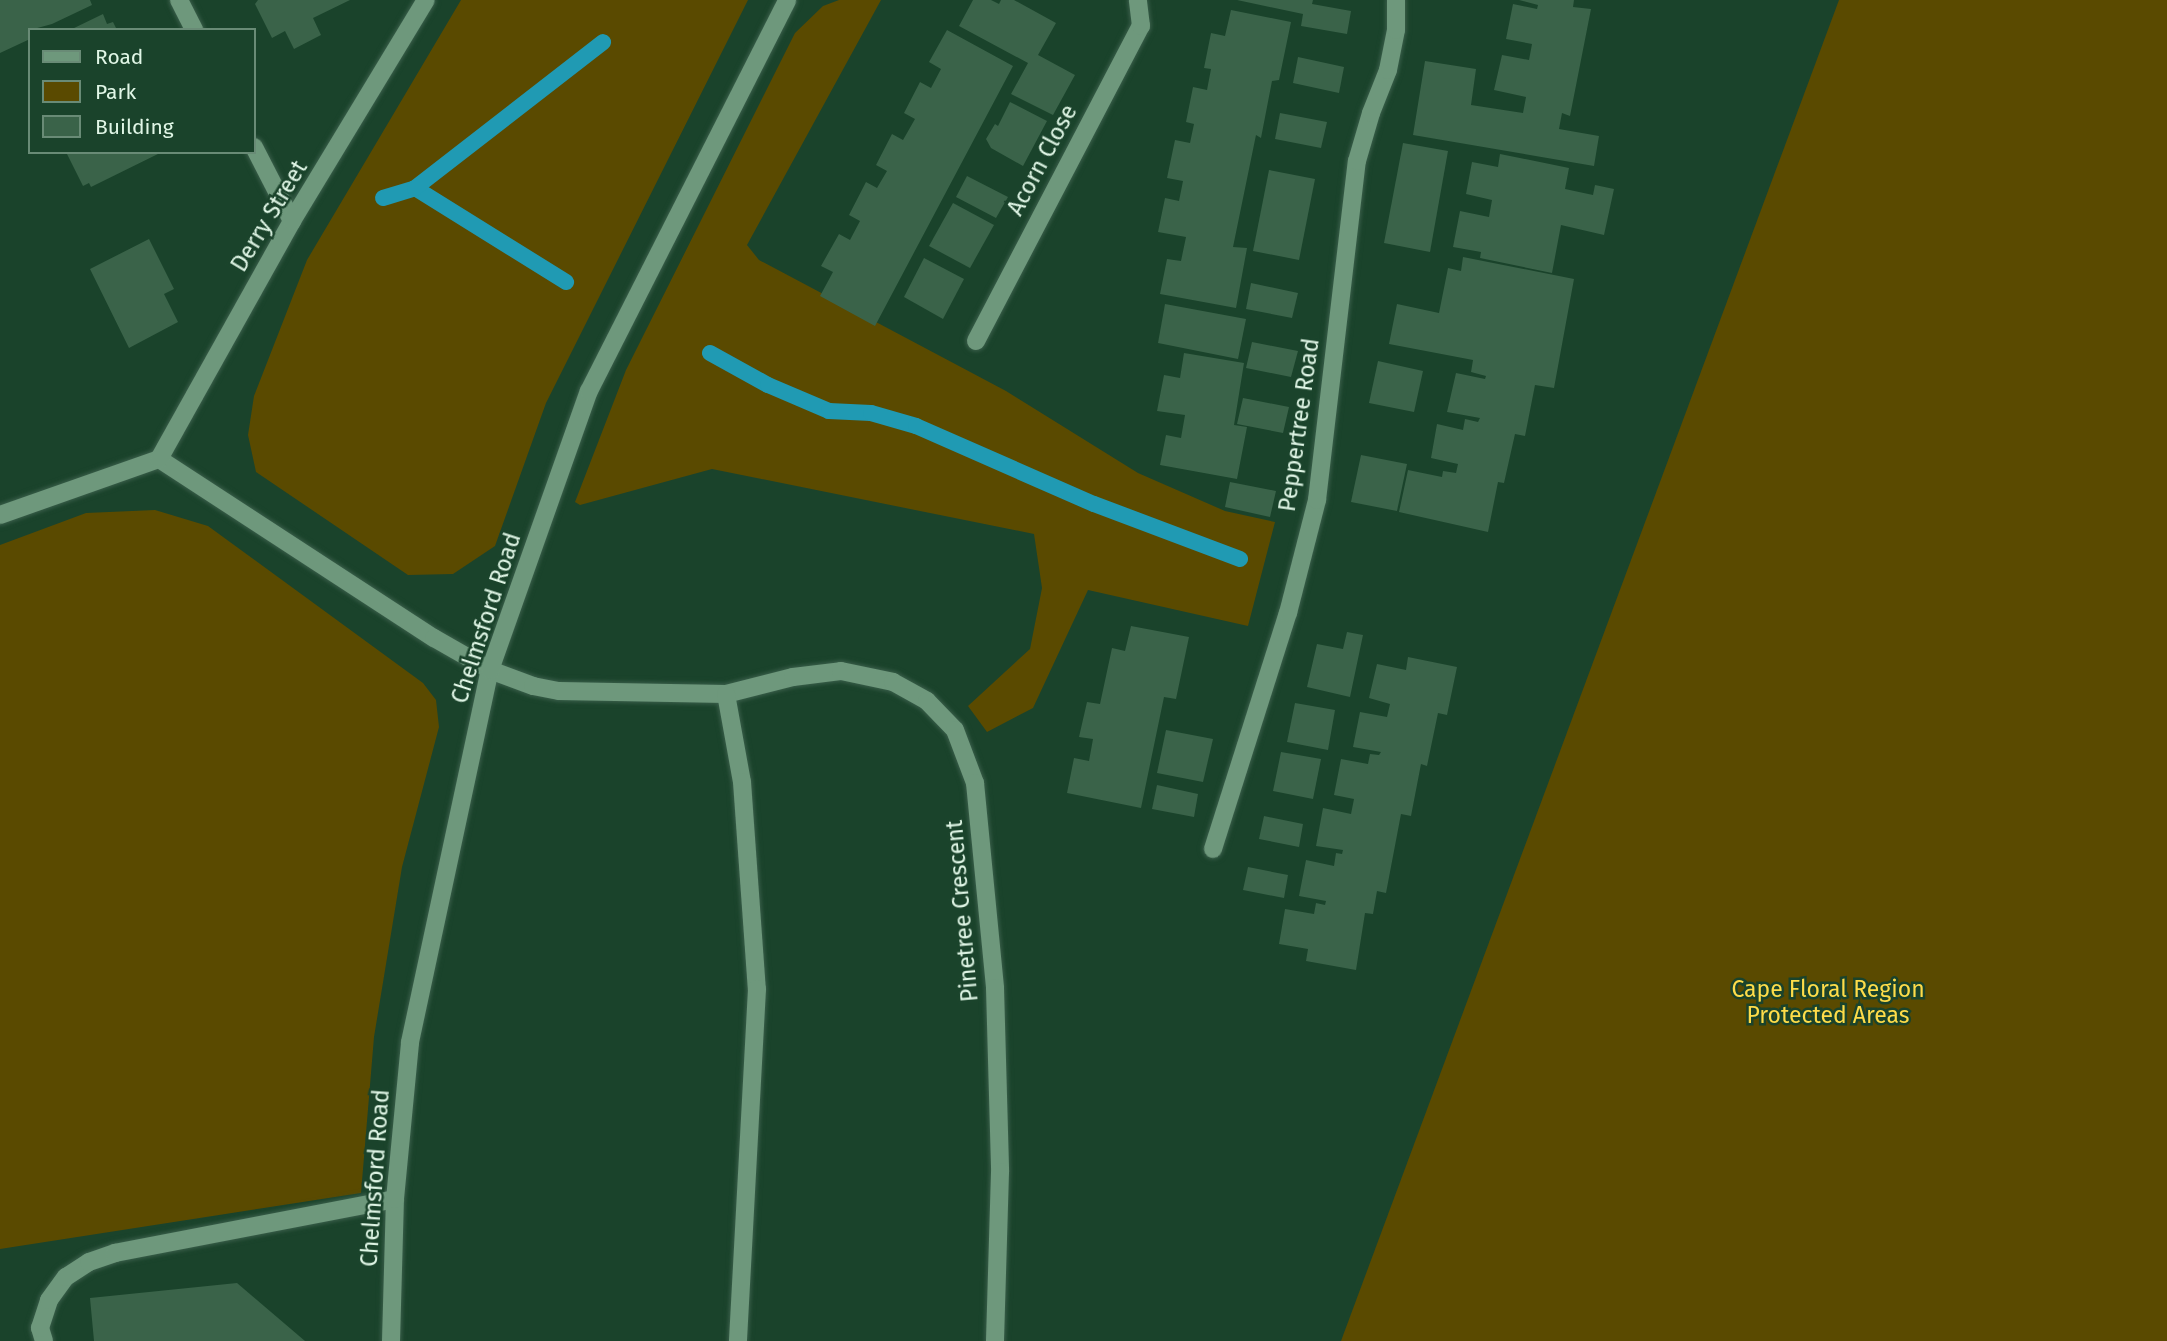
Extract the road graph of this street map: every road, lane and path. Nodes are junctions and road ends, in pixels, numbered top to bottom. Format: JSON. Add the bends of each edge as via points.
{"nodes":[{"id":1,"x":179,"y":0,"type":"edge"},
{"id":2,"x":426,"y":0,"type":"edge"},
{"id":3,"x":787,"y":0,"type":"edge"},
{"id":4,"x":1138,"y":0,"type":"edge"},
{"id":5,"x":1396,"y":0,"type":"edge"},
{"id":6,"x":193,"y":28,"type":"edge"},
{"id":7,"x":256,"y":151,"type":"edge"},
{"id":8,"x":292,"y":221,"type":"junction"},
{"id":9,"x":976,"y":341,"type":"dead end"},
{"id":10,"x":159,"y":459,"type":"junction"},
{"id":11,"x":0,"y":515,"type":"edge"},
{"id":12,"x":490,"y":670,"type":"junction"},
{"id":13,"x":726,"y":694,"type":"junction"},
{"id":14,"x":1213,"y":849,"type":"dead end"},
{"id":15,"x":395,"y":1199,"type":"junction"},
{"id":16,"x":44,"y":1341,"type":"edge"},
{"id":17,"x":391,"y":1341,"type":"edge"},
{"id":18,"x":738,"y":1341,"type":"edge"},
{"id":19,"x":995,"y":1341,"type":"edge"}],
"edges":[{"from":1,"to":6,"type":"street"},
{"from":2,"to":8,"type":"street","name":"Derry Street"},
{"from":3,"to":12,"type":"street","name":"Chelmsford Road","via":[[589,391]]},
{"from":4,"to":9,"type":"street","name":"Acorn Close","via":[[1140,26]]},
{"from":5,"to":14,"type":"street","name":"Peppertree Road","via":[[1388,70],[1357,161],[1317,500],[1288,613]]},
{"from":7,"to":8,"type":"street"},
{"from":8,"to":10,"type":"street","name":"Derry Street"},
{"from":10,"to":11,"type":"street"},
{"from":10,"to":12,"type":"street"},
{"from":12,"to":13,"type":"street","name":"Pinetree Crescent","via":[[559,691]]},
{"from":12,"to":15,"type":"street","name":"Chelmsford Road","via":[[410,1042]]},
{"from":13,"to":18,"type":"street","via":[[743,782],[757,989]]},
{"from":13,"to":19,"type":"street","name":"Pinetree Crescent","via":[[793,677],[841,671],[892,682],[927,702],[956,730],[975,783],[995,988],[1000,1172]]},
{"from":15,"to":16,"type":"street","via":[[115,1253],[89,1262],[66,1277],[49,1300],[40,1328]]},
{"from":15,"to":17,"type":"street","name":"Chelmsford Road"}]}
